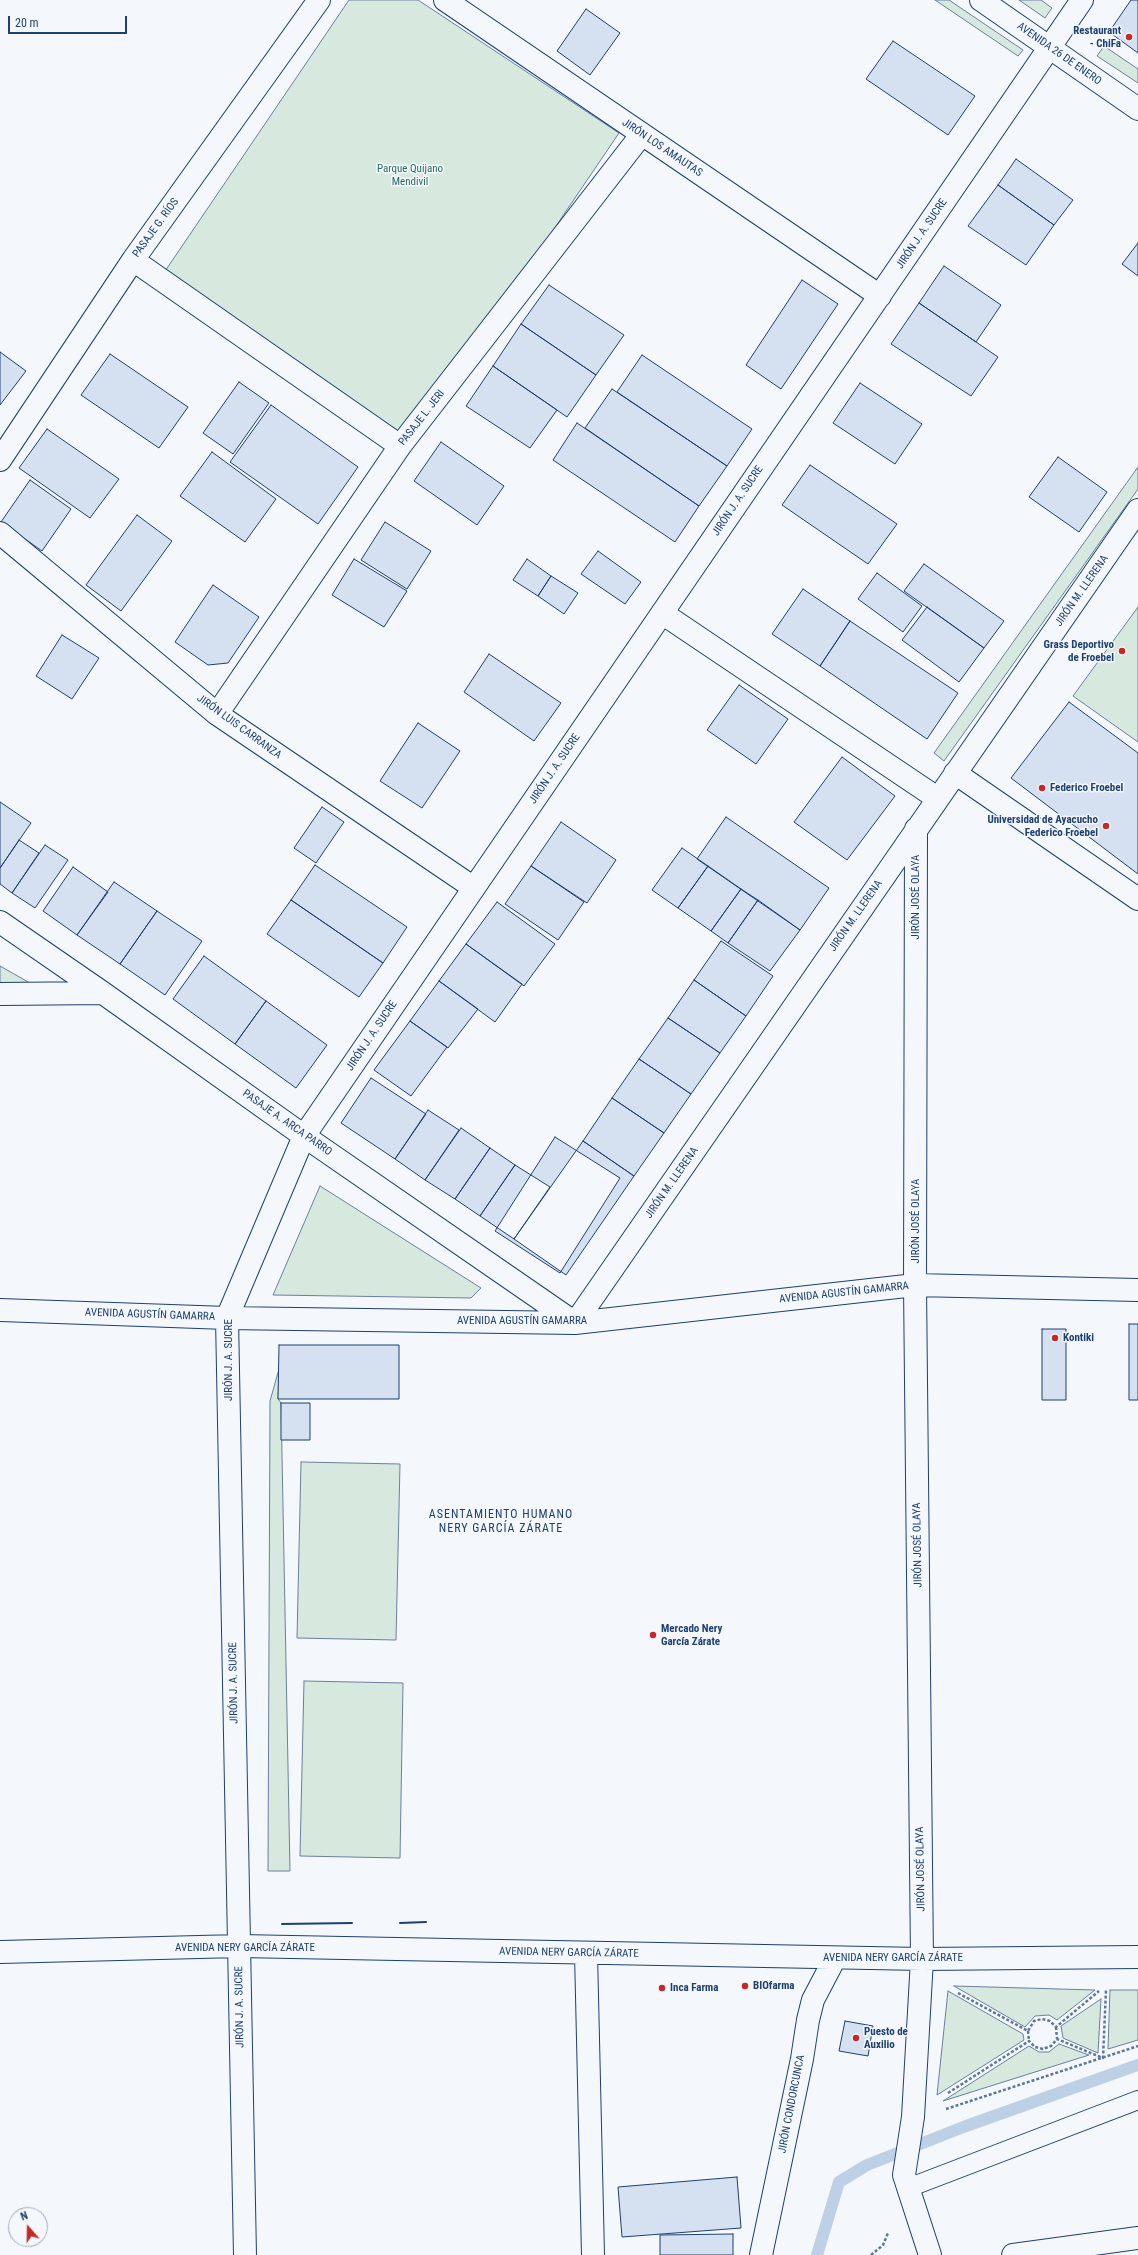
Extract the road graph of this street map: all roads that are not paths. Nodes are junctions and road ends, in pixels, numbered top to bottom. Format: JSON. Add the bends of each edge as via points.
{"nodes":[{"id":1,"x":319,"y":0,"type":"edge"},
{"id":2,"x":445,"y":0,"type":"edge"},
{"id":3,"x":981,"y":0,"type":"edge"},
{"id":4,"x":1082,"y":0,"type":"edge"},
{"id":5,"x":1049,"y":48,"type":"junction"},
{"id":6,"x":1138,"y":108,"type":"edge"},
{"id":7,"x":642,"y":134,"type":"junction"},
{"id":8,"x":133,"y":260,"type":"junction"},
{"id":9,"x":880,"y":296,"type":"junction"},
{"id":10,"x":400,"y":446,"type":"junction"},
{"id":11,"x":0,"y":460,"type":"edge"},
{"id":12,"x":1138,"y":510,"type":"edge"},
{"id":13,"x":0,"y":533,"type":"edge"},
{"id":14,"x":662,"y":613,"type":"junction"},
{"id":15,"x":217,"y":714,"type":"junction"},
{"id":16,"x":955,"y":773,"type":"junction"},
{"id":17,"x":937,"y":798,"type":"junction"},
{"id":18,"x":916,"y":829,"type":"junction"},
{"id":19,"x":474,"y":888,"type":"junction"},
{"id":20,"x":1138,"y":899,"type":"edge"},
{"id":21,"x":0,"y":922,"type":"edge"},
{"id":22,"x":103,"y":992,"type":"junction"},
{"id":23,"x":0,"y":994,"type":"edge"},
{"id":24,"x":304,"y":1136,"type":"junction"},
{"id":25,"x":915,"y":1285,"type":"junction"},
{"id":26,"x":1138,"y":1290,"type":"edge"},
{"id":27,"x":0,"y":1310,"type":"edge"},
{"id":28,"x":227,"y":1318,"type":"junction"},
{"id":29,"x":575,"y":1323,"type":"junction"},
{"id":30,"x":239,"y":1946,"type":"junction"},
{"id":31,"x":0,"y":1952,"type":"edge"},
{"id":32,"x":586,"y":1953,"type":"junction"},
{"id":33,"x":1138,"y":1957,"type":"edge"},
{"id":34,"x":835,"y":1958,"type":"junction"},
{"id":35,"x":922,"y":1959,"type":"junction"},
{"id":36,"x":1138,"y":2100,"type":"edge"},
{"id":37,"x":906,"y":2182,"type":"junction"},
{"id":38,"x":1138,"y":2238,"type":"edge"},
{"id":39,"x":245,"y":2255,"type":"edge"},
{"id":40,"x":593,"y":2255,"type":"edge"},
{"id":41,"x":762,"y":2255,"type":"edge"},
{"id":42,"x":930,"y":2255,"type":"edge"},
{"id":43,"x":1013,"y":2255,"type":"edge"}],
"edges":[{"from":1,"to":8,"type":"street","name":"PASAJE G. RÍOS"},
{"from":2,"to":7,"type":"street","name":"JIRÓN LOS AMAUTAS"},
{"from":3,"to":5,"type":"street","name":"AVENIDA 26 DE ENERO"},
{"from":4,"to":5,"type":"street","name":"JIRÓN J. A. SUCRE"},
{"from":5,"to":6,"type":"street","name":"AVENIDA 26 DE ENERO"},
{"from":5,"to":9,"type":"street","name":"JIRÓN J. A. SUCRE"},
{"from":7,"to":9,"type":"street","name":"JIRÓN LOS AMAUTAS"},
{"from":7,"to":10,"type":"street","name":"PASAJE L. JERI"},
{"from":8,"to":10,"type":"street"},
{"from":8,"to":11,"type":"street","name":"PASAJE G. RÍOS"},
{"from":9,"to":14,"type":"street","name":"JIRÓN J. A. SUCRE"},
{"from":10,"to":15,"type":"street","name":"PASAJE L. JERI"},
{"from":12,"to":16,"type":"street","name":"JIRÓN M. LLERENA"},
{"from":13,"to":15,"type":"street","name":"JIRÓN LUIS CARRANZA"},
{"from":14,"to":17,"type":"street"},
{"from":14,"to":19,"type":"street","name":"JIRÓN J. A. SUCRE"},
{"from":15,"to":19,"type":"street","name":"JIRÓN LUIS CARRANZA"},
{"from":16,"to":17,"type":"street","name":"JIRÓN M. LLERENA"},
{"from":16,"to":20,"type":"street"},
{"from":17,"to":18,"type":"street","name":"JIRÓN M. LLERENA"},
{"from":18,"to":25,"type":"street","name":"JIRÓN JOSÉ OLAYA"},
{"from":18,"to":29,"type":"street","name":"JIRÓN M. LLERENA"},
{"from":19,"to":24,"type":"street","name":"JIRÓN J. A. SUCRE"},
{"from":21,"to":22,"type":"street","name":"PASAJE A. ARCA PARRO"},
{"from":22,"to":23,"type":"street"},
{"from":22,"to":24,"type":"street","name":"PASAJE A. ARCA PARRO"},
{"from":24,"to":28,"type":"street","name":"JIRÓN J. A. SUCRE"},
{"from":24,"to":29,"type":"street","name":"PASAJE A. ARCA PARRO"},
{"from":25,"to":26,"type":"street","name":"AVENIDA AGUSTÍN GAMARRA"},
{"from":25,"to":29,"type":"street","name":"AVENIDA AGUSTÍN GAMARRA"},
{"from":25,"to":35,"type":"street","name":"JIRÓN JOSÉ OLAYA"},
{"from":27,"to":28,"type":"street","name":"AVENIDA AGUSTÍN GAMARRA"},
{"from":28,"to":29,"type":"street","name":"AVENIDA AGUSTÍN GAMARRA"},
{"from":28,"to":30,"type":"street","name":"JIRÓN J. A. SUCRE"},
{"from":30,"to":31,"type":"street","name":"AVENIDA NERY GARCÍA ZÁRATE"},
{"from":30,"to":32,"type":"street","name":"AVENIDA NERY GARCÍA ZÁRATE"},
{"from":30,"to":39,"type":"street","name":"JIRÓN J. A. SUCRE"},
{"from":32,"to":34,"type":"street","name":"AVENIDA NERY GARCÍA ZÁRATE"},
{"from":32,"to":40,"type":"street"},
{"from":33,"to":35,"type":"street","name":"AVENIDA NERY GARCÍA ZÁRATE"},
{"from":34,"to":35,"type":"street","name":"AVENIDA NERY GARCÍA ZÁRATE"},
{"from":34,"to":41,"type":"street","name":"JIRÓN CONDORCUNCA","via":[[813,2000],[808,2020]]},
{"from":35,"to":37,"type":"street","name":"JIRÓN JOSÉ OLAYA","via":[[922,2115]]},
{"from":36,"to":37,"type":"lane"},
{"from":37,"to":42,"type":"street","name":"JIRÓN JOSÉ OLAYA"},
{"from":38,"to":43,"type":"street"}]}
